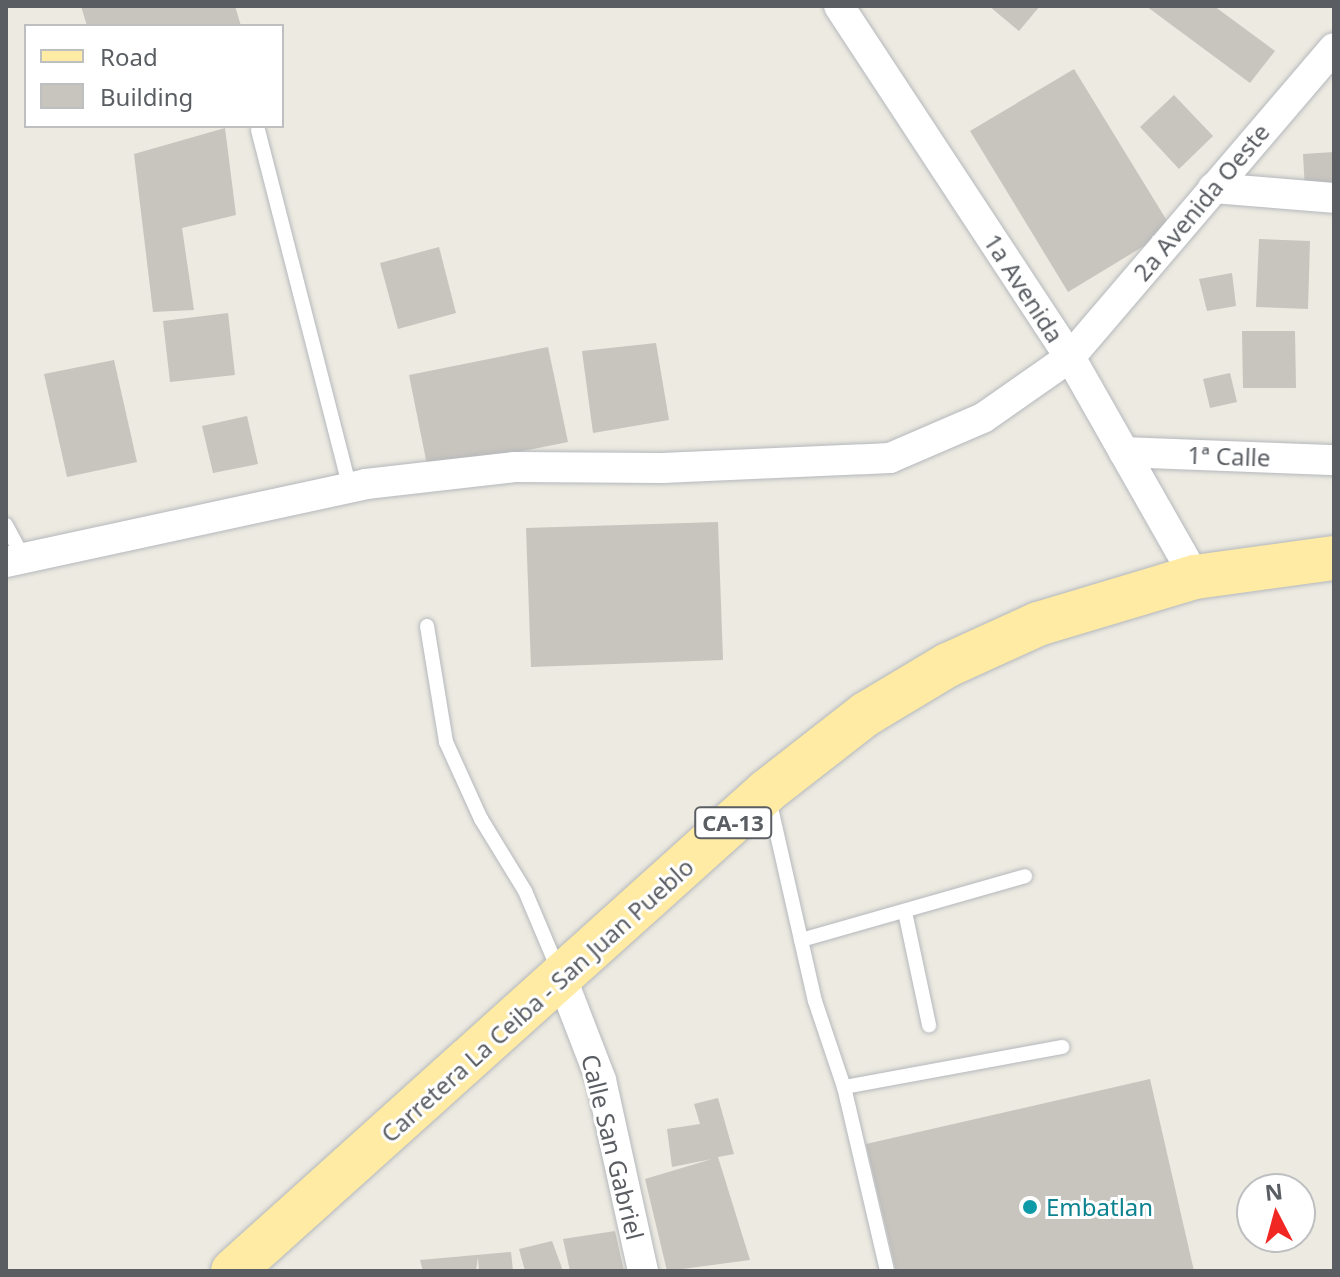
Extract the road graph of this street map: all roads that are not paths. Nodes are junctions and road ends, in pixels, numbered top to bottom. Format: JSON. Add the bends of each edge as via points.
{"nodes":[{"id":1,"x":839,"y":6,"type":"edge"},
{"id":2,"x":1334,"y":48,"type":"edge"},
{"id":3,"x":258,"y":130,"type":"dead end"},
{"id":4,"x":1213,"y":188,"type":"junction"},
{"id":5,"x":1334,"y":198,"type":"edge"},
{"id":6,"x":1070,"y":357,"type":"junction"},
{"id":7,"x":1124,"y":452,"type":"junction"},
{"id":8,"x":1334,"y":460,"type":"edge"},
{"id":9,"x":350,"y":488,"type":"junction"},
{"id":10,"x":6,"y":525,"type":"edge"},
{"id":11,"x":1334,"y":558,"type":"edge"},
{"id":12,"x":15,"y":560,"type":"edge"},
{"id":13,"x":1195,"y":577,"type":"junction"},
{"id":14,"x":427,"y":626,"type":"dead end"},
{"id":15,"x":767,"y":791,"type":"junction"},
{"id":16,"x":1025,"y":876,"type":"dead end"},
{"id":17,"x":905,"y":912,"type":"junction"},
{"id":18,"x":801,"y":940,"type":"junction"},
{"id":19,"x":562,"y":979,"type":"junction"},
{"id":20,"x":929,"y":1025,"type":"dead end"},
{"id":21,"x":1062,"y":1047,"type":"dead end"},
{"id":22,"x":844,"y":1087,"type":"junction"},
{"id":23,"x":233,"y":1271,"type":"edge"},
{"id":24,"x":643,"y":1271,"type":"edge"},
{"id":25,"x":887,"y":1271,"type":"edge"}],
"edges":[{"from":1,"to":6,"type":"street","name":"1a Avenida"},
{"from":2,"to":4,"type":"street","name":"2a Avenida Oeste"},
{"from":3,"to":9,"type":"lane"},
{"from":4,"to":5,"type":"street"},
{"from":4,"to":6,"type":"street","name":"2a Avenida Oeste"},
{"from":6,"to":7,"type":"street","name":"1a Avenida"},
{"from":6,"to":9,"type":"street","name":"2a Avenida Oeste","via":[[983,418],[890,458],[662,468],[515,467]]},
{"from":7,"to":8,"type":"street","name":"1ª Calle"},
{"from":7,"to":13,"type":"street","name":"1a Avenida"},
{"from":9,"to":12,"type":"street","name":"2a Avenida Oeste"},
{"from":10,"to":12,"type":"lane"},
{"from":11,"to":13,"type":"main road","name":"Carretera La Ceiba - San Juan Pueblo","number":"CA-13"},
{"from":13,"to":15,"type":"main road","name":"Carretera La Ceiba - San Juan Pueblo","number":"CA-13","via":[[1038,624],[948,665],[866,714]]},
{"from":14,"to":19,"type":"lane","via":[[446,742],[481,819],[525,891]]},
{"from":15,"to":18,"type":"lane"},
{"from":15,"to":19,"type":"main road","name":"Carretera La Ceiba - San Juan Pueblo","number":"CA-13"},
{"from":16,"to":17,"type":"lane"},
{"from":17,"to":18,"type":"lane"},
{"from":17,"to":20,"type":"lane"},
{"from":18,"to":22,"type":"lane"},
{"from":19,"to":23,"type":"main road","name":"Carretera La Ceiba - San Juan Pueblo","number":"CA-13"},
{"from":19,"to":24,"type":"street","name":"Calle San Gabriel","via":[[601,1080]]},
{"from":21,"to":22,"type":"lane"},
{"from":22,"to":25,"type":"lane"}]}
